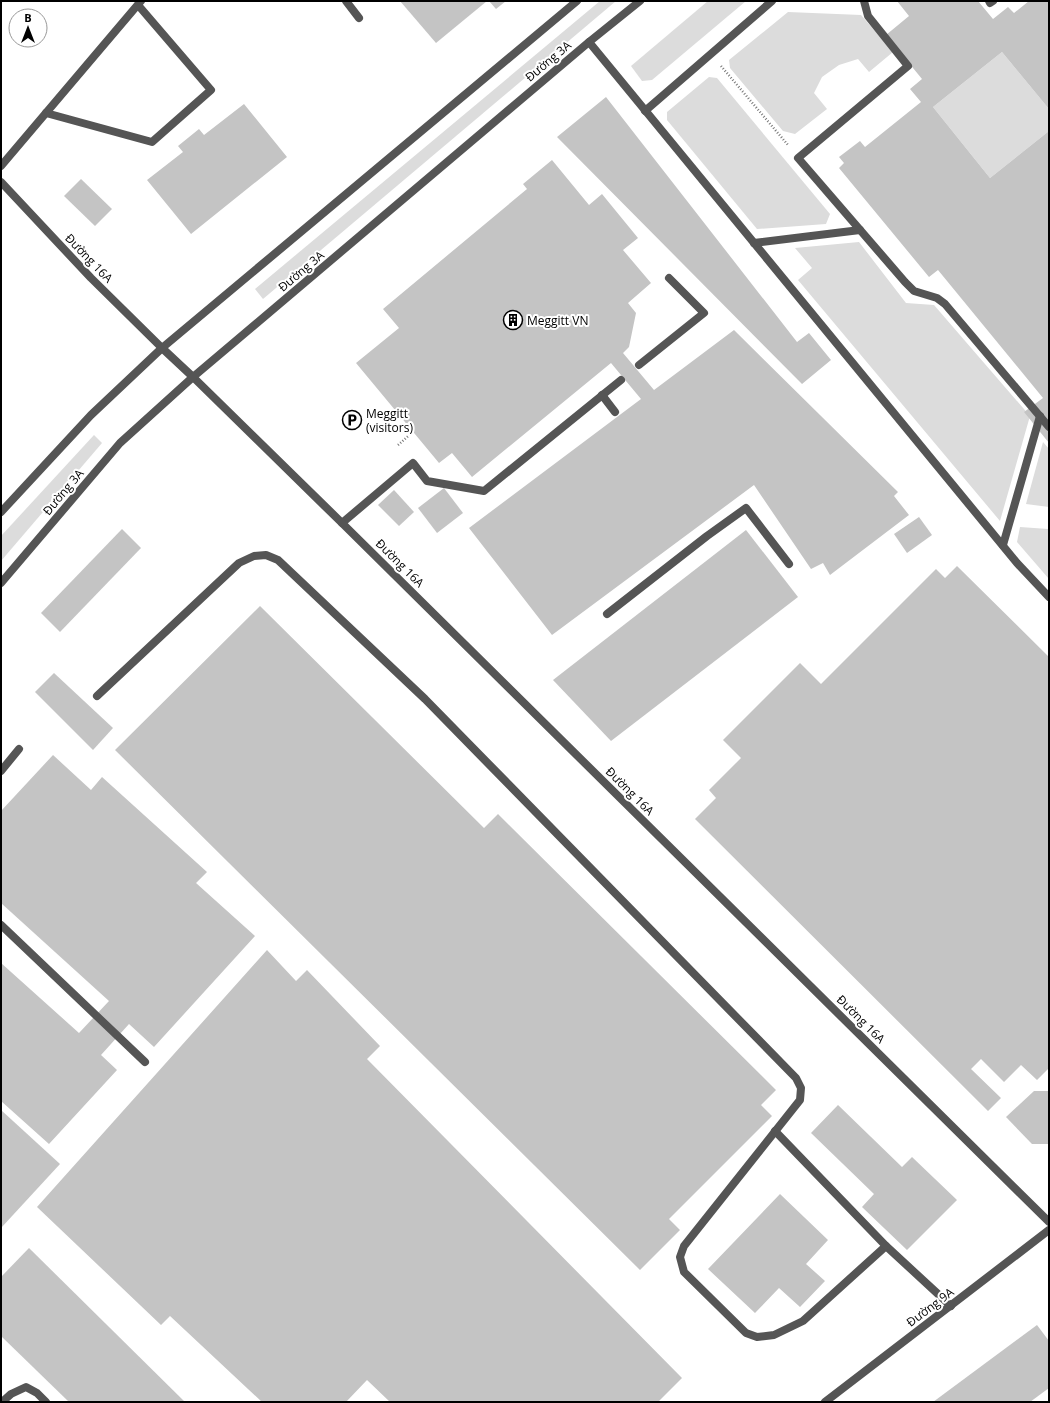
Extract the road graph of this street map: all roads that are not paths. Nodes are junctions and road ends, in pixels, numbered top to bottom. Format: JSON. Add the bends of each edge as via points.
{"nodes":[{"id":1,"x":346,"y":1,"type":"edge"},
{"id":2,"x":577,"y":1,"type":"edge"},
{"id":3,"x":640,"y":1,"type":"edge"},
{"id":4,"x":772,"y":1,"type":"edge"},
{"id":5,"x":864,"y":1,"type":"edge"},
{"id":6,"x":988,"y":1,"type":"edge"},
{"id":7,"x":993,"y":1,"type":"edge"},
{"id":8,"x":140,"y":3,"type":"edge"},
{"id":9,"x":359,"y":18,"type":"dead end"},
{"id":10,"x":589,"y":42,"type":"junction"},
{"id":11,"x":645,"y":111,"type":"junction"},
{"id":12,"x":46,"y":113,"type":"junction"},
{"id":13,"x":1,"y":166,"type":"edge"},
{"id":14,"x":1,"y":182,"type":"edge"},
{"id":15,"x":860,"y":230,"type":"junction"},
{"id":16,"x":754,"y":243,"type":"junction"},
{"id":17,"x":669,"y":278,"type":"dead end"},
{"id":18,"x":162,"y":348,"type":"junction"},
{"id":19,"x":639,"y":365,"type":"dead end"},
{"id":20,"x":193,"y":377,"type":"junction"},
{"id":21,"x":621,"y":380,"type":"dead end"},
{"id":22,"x":602,"y":395,"type":"junction"},
{"id":23,"x":615,"y":412,"type":"dead end"},
{"id":24,"x":1040,"y":416,"type":"junction"},
{"id":25,"x":1049,"y":427,"type":"edge"},
{"id":26,"x":1,"y":512,"type":"edge"},
{"id":27,"x":342,"y":523,"type":"junction"},
{"id":28,"x":701,"y":528,"type":"dead end"},
{"id":29,"x":707,"y":536,"type":"junction"},
{"id":30,"x":1003,"y":545,"type":"junction"},
{"id":31,"x":789,"y":564,"type":"dead end"},
{"id":32,"x":1,"y":582,"type":"edge"},
{"id":33,"x":1049,"y":597,"type":"edge"},
{"id":34,"x":607,"y":614,"type":"dead end"},
{"id":35,"x":97,"y":696,"type":"dead end"},
{"id":36,"x":19,"y":749,"type":"dead end"},
{"id":37,"x":1,"y":771,"type":"edge"},
{"id":38,"x":1,"y":925,"type":"edge"},
{"id":39,"x":145,"y":1062,"type":"dead end"},
{"id":40,"x":775,"y":1131,"type":"junction"},
{"id":41,"x":1049,"y":1222,"type":"edge"},
{"id":42,"x":1049,"y":1230,"type":"edge"},
{"id":43,"x":886,"y":1246,"type":"junction"},
{"id":44,"x":951,"y":1306,"type":"junction"},
{"id":45,"x":2,"y":1402,"type":"edge"},
{"id":46,"x":46,"y":1402,"type":"edge"},
{"id":47,"x":825,"y":1402,"type":"edge"}],
"edges":[{"from":1,"to":9,"type":"street"},
{"from":2,"to":18,"type":"street"},
{"from":3,"to":10,"type":"street","name":"Đường 3A"},
{"from":4,"to":11,"type":"street"},
{"from":5,"to":15,"type":"street","via":[[868,16],[908,66],[798,158]]},
{"from":6,"to":7,"type":"street"},
{"from":8,"to":12,"type":"street"},
{"from":8,"to":12,"type":"street","via":[[211,90],[152,142]]},
{"from":10,"to":11,"type":"street"},
{"from":10,"to":20,"type":"street","name":"Đường 3A"},
{"from":11,"to":16,"type":"street"},
{"from":12,"to":13,"type":"street"},
{"from":14,"to":18,"type":"street","name":"Đường 16A","via":[[91,278]]},
{"from":15,"to":16,"type":"street"},
{"from":15,"to":24,"type":"street","via":[[914,291],[937,298],[945,304]]},
{"from":16,"to":30,"type":"street"},
{"from":17,"to":19,"type":"street","via":[[704,313]]},
{"from":18,"to":20,"type":"street","name":"Đường 16A"},
{"from":18,"to":26,"type":"street","via":[[91,415]]},
{"from":20,"to":27,"type":"street","name":"Đường 16A"},
{"from":20,"to":32,"type":"street","name":"Đường 3A","via":[[120,443]]},
{"from":21,"to":22,"type":"street"},
{"from":22,"to":23,"type":"street"},
{"from":22,"to":27,"type":"street","via":[[484,491],[427,481],[413,463]]},
{"from":24,"to":25,"type":"street"},
{"from":24,"to":30,"type":"street"},
{"from":27,"to":41,"type":"street","name":"Đường 16A"},
{"from":28,"to":29,"type":"street"},
{"from":29,"to":31,"type":"street","via":[[746,508]]},
{"from":29,"to":34,"type":"street"},
{"from":30,"to":33,"type":"street"},
{"from":35,"to":40,"type":"street","via":[[239,564],[254,556],[266,555],[278,560],[425,699],[796,1078],[801,1088],[800,1100]]},
{"from":36,"to":37,"type":"street"},
{"from":38,"to":39,"type":"street"},
{"from":40,"to":43,"type":"street"},
{"from":40,"to":43,"type":"street","via":[[684,1246],[680,1257],[684,1272],[746,1333],[757,1337],[774,1334],[803,1321]]},
{"from":42,"to":44,"type":"street","name":"Đường 9A"},
{"from":43,"to":44,"type":"street"},
{"from":44,"to":47,"type":"street","name":"Đường 9A"},
{"from":45,"to":46,"type":"street","via":[[11,1394],[26,1387]]}]}
